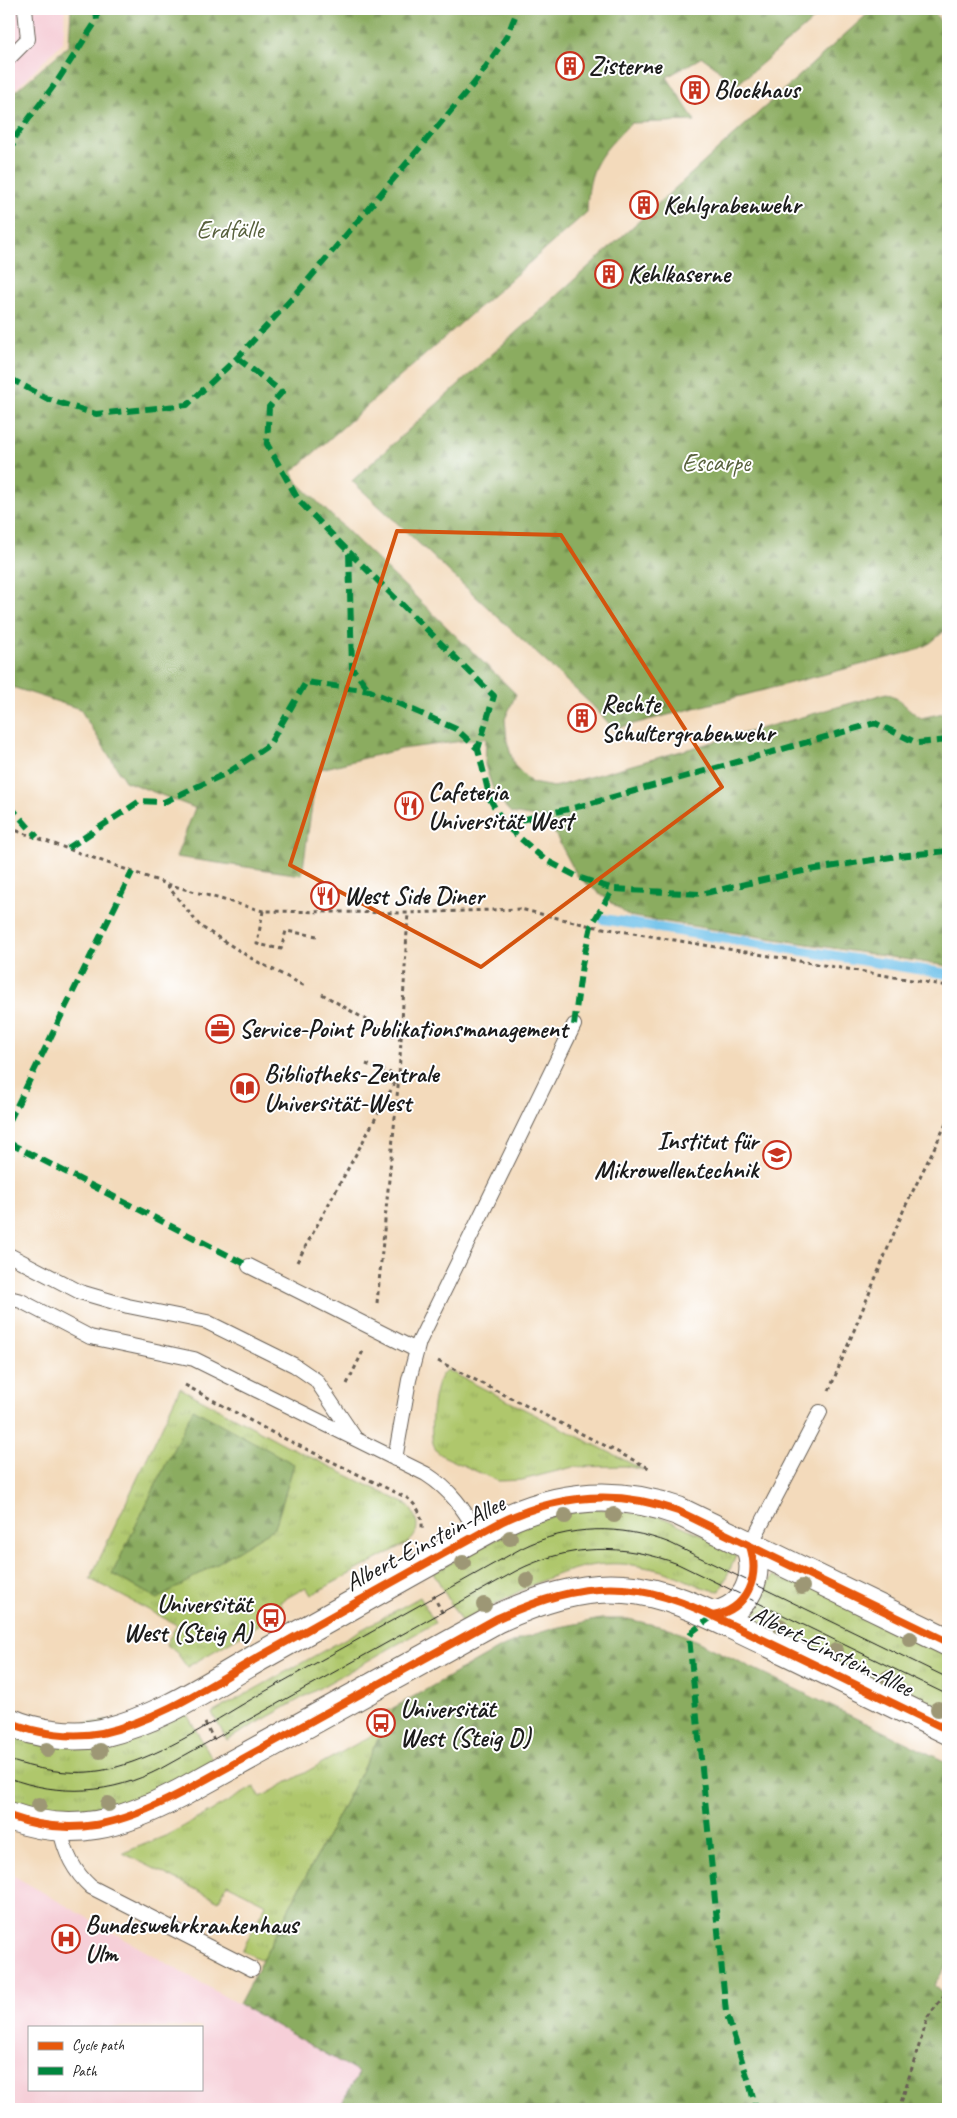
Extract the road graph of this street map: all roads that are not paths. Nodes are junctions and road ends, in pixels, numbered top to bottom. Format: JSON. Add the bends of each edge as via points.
{"nodes":[{"id":1,"x":25,"y":9,"type":"edge"},
{"id":2,"x":9,"y":58,"type":"edge"},
{"id":3,"x":574,"y":1025,"type":"dead end"},
{"id":4,"x":9,"y":1255,"type":"edge"},
{"id":5,"x":249,"y":1266,"type":"dead end"},
{"id":6,"x":9,"y":1298,"type":"edge"},
{"id":7,"x":416,"y":1350,"type":"junction"},
{"id":8,"x":820,"y":1412,"type":"road end"},
{"id":9,"x":357,"y":1440,"type":"junction"},
{"id":10,"x":395,"y":1459,"type":"junction"},
{"id":11,"x":478,"y":1534,"type":"junction"},
{"id":12,"x":750,"y":1546,"type":"junction"},
{"id":13,"x":713,"y":1616,"type":"junction"},
{"id":14,"x":948,"y":1642,"type":"edge"},
{"id":15,"x":9,"y":1722,"type":"edge"},
{"id":16,"x":948,"y":1730,"type":"edge"},
{"id":17,"x":9,"y":1816,"type":"edge"},
{"id":18,"x":60,"y":1828,"type":"junction"},
{"id":19,"x":252,"y":1969,"type":"dead end"}],
"edges":[{"from":1,"to":2,"type":"lane","via":[[28,39]]},
{"from":3,"to":7,"type":"lane"},
{"from":4,"to":9,"type":"lane","via":[[80,1292],[128,1306],[207,1322],[306,1372],[316,1380]]},
{"from":5,"to":7,"type":"lane"},
{"from":6,"to":9,"type":"lane","via":[[21,1301],[90,1337],[194,1359]]},
{"from":7,"to":10,"type":"lane"},
{"from":8,"to":12,"type":"lane"},
{"from":9,"to":10,"type":"lane"},
{"from":10,"to":11,"type":"lane","via":[[446,1488],[462,1506]]},
{"from":11,"to":12,"type":"street","name":"Albert-Einstein-Allee","via":[[516,1515],[558,1501],[612,1496],[666,1507]]},
{"from":11,"to":15,"type":"street","name":"Albert-Einstein-Allee","via":[[146,1719],[99,1733],[64,1735]]},
{"from":12,"to":13,"type":"street","via":[[755,1564],[749,1589],[735,1607]]},
{"from":12,"to":14,"type":"street","name":"Albert-Einstein-Allee"},
{"from":13,"to":16,"type":"street","name":"Albert-Einstein-Allee"},
{"from":13,"to":18,"type":"street","name":"Albert-Einstein-Allee","via":[[648,1592],[624,1588],[555,1597],[522,1608],[457,1639],[132,1817],[100,1825]]},
{"from":17,"to":18,"type":"street","name":"Albert-Einstein-Allee"},
{"from":18,"to":19,"type":"lane","via":[[63,1846],[73,1866],[91,1887]]}]}
